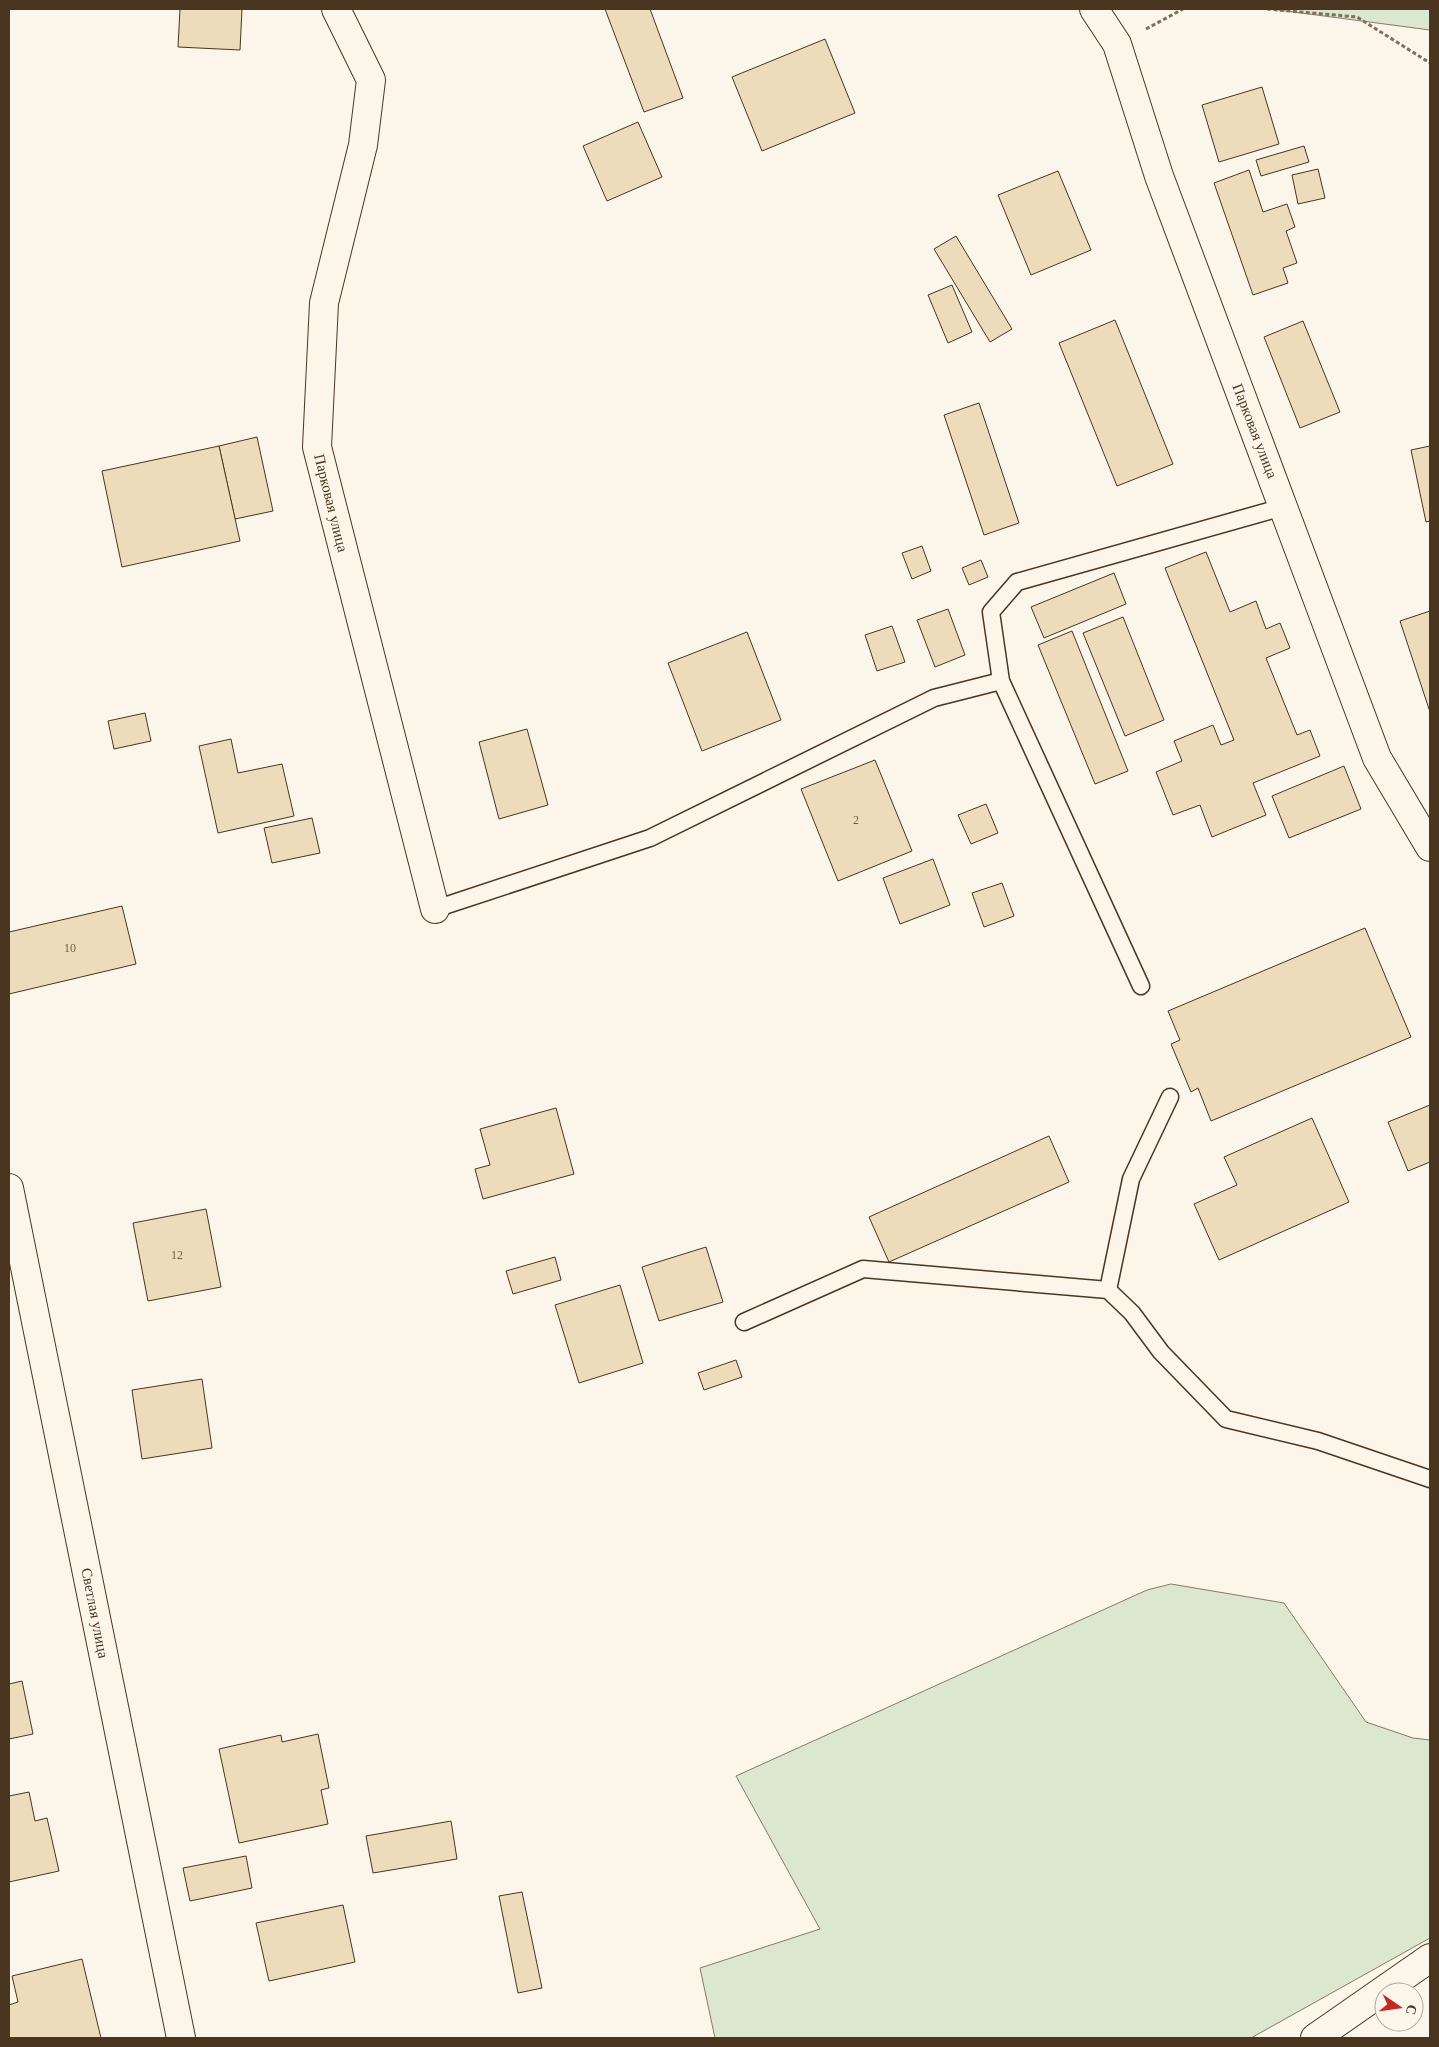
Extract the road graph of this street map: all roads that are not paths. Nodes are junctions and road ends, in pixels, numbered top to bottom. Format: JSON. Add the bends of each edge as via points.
{"nodes":[{"id":1,"x":336,"y":9,"type":"edge"},
{"id":2,"x":1094,"y":9,"type":"edge"},
{"id":3,"x":1283,"y":507,"type":"junction"},
{"id":4,"x":1001,"y":681,"type":"junction"},
{"id":5,"x":1430,"y":848,"type":"edge"},
{"id":6,"x":435,"y":909,"type":"joint"},
{"id":7,"x":1141,"y":986,"type":"dead end"},
{"id":8,"x":1170,"y":1097,"type":"dead end"},
{"id":9,"x":9,"y":1188,"type":"edge"},
{"id":10,"x":1108,"y":1290,"type":"junction"},
{"id":11,"x":744,"y":1322,"type":"dead end"},
{"id":12,"x":1430,"y":1478,"type":"edge"},
{"id":13,"x":1430,"y":1958,"type":"edge"},
{"id":14,"x":181,"y":2038,"type":"edge"},
{"id":15,"x":1315,"y":2038,"type":"edge"}],
"edges":[{"from":1,"to":6,"type":"street","name":"Парковая улица","via":[[371,80],[363,145],[324,303],[317,447]]},
{"from":2,"to":3,"type":"street","name":"Парковая улица","via":[[1116,44],[1159,176]]},
{"from":3,"to":4,"type":"lane","via":[[1017,582],[991,612]]},
{"from":3,"to":5,"type":"street","name":"Парковая улица","via":[[1377,758]]},
{"from":4,"to":6,"type":"lane","via":[[934,698],[650,838]]},
{"from":4,"to":7,"type":"lane"},
{"from":8,"to":10,"type":"lane","via":[[1131,1179]]},
{"from":9,"to":14,"type":"street","name":"Светлая улица"},
{"from":10,"to":11,"type":"lane","via":[[863,1269]]},
{"from":10,"to":12,"type":"lane","via":[[1132,1313],[1161,1352],[1226,1418],[1318,1441]]},
{"from":13,"to":15,"type":"street"}]}
